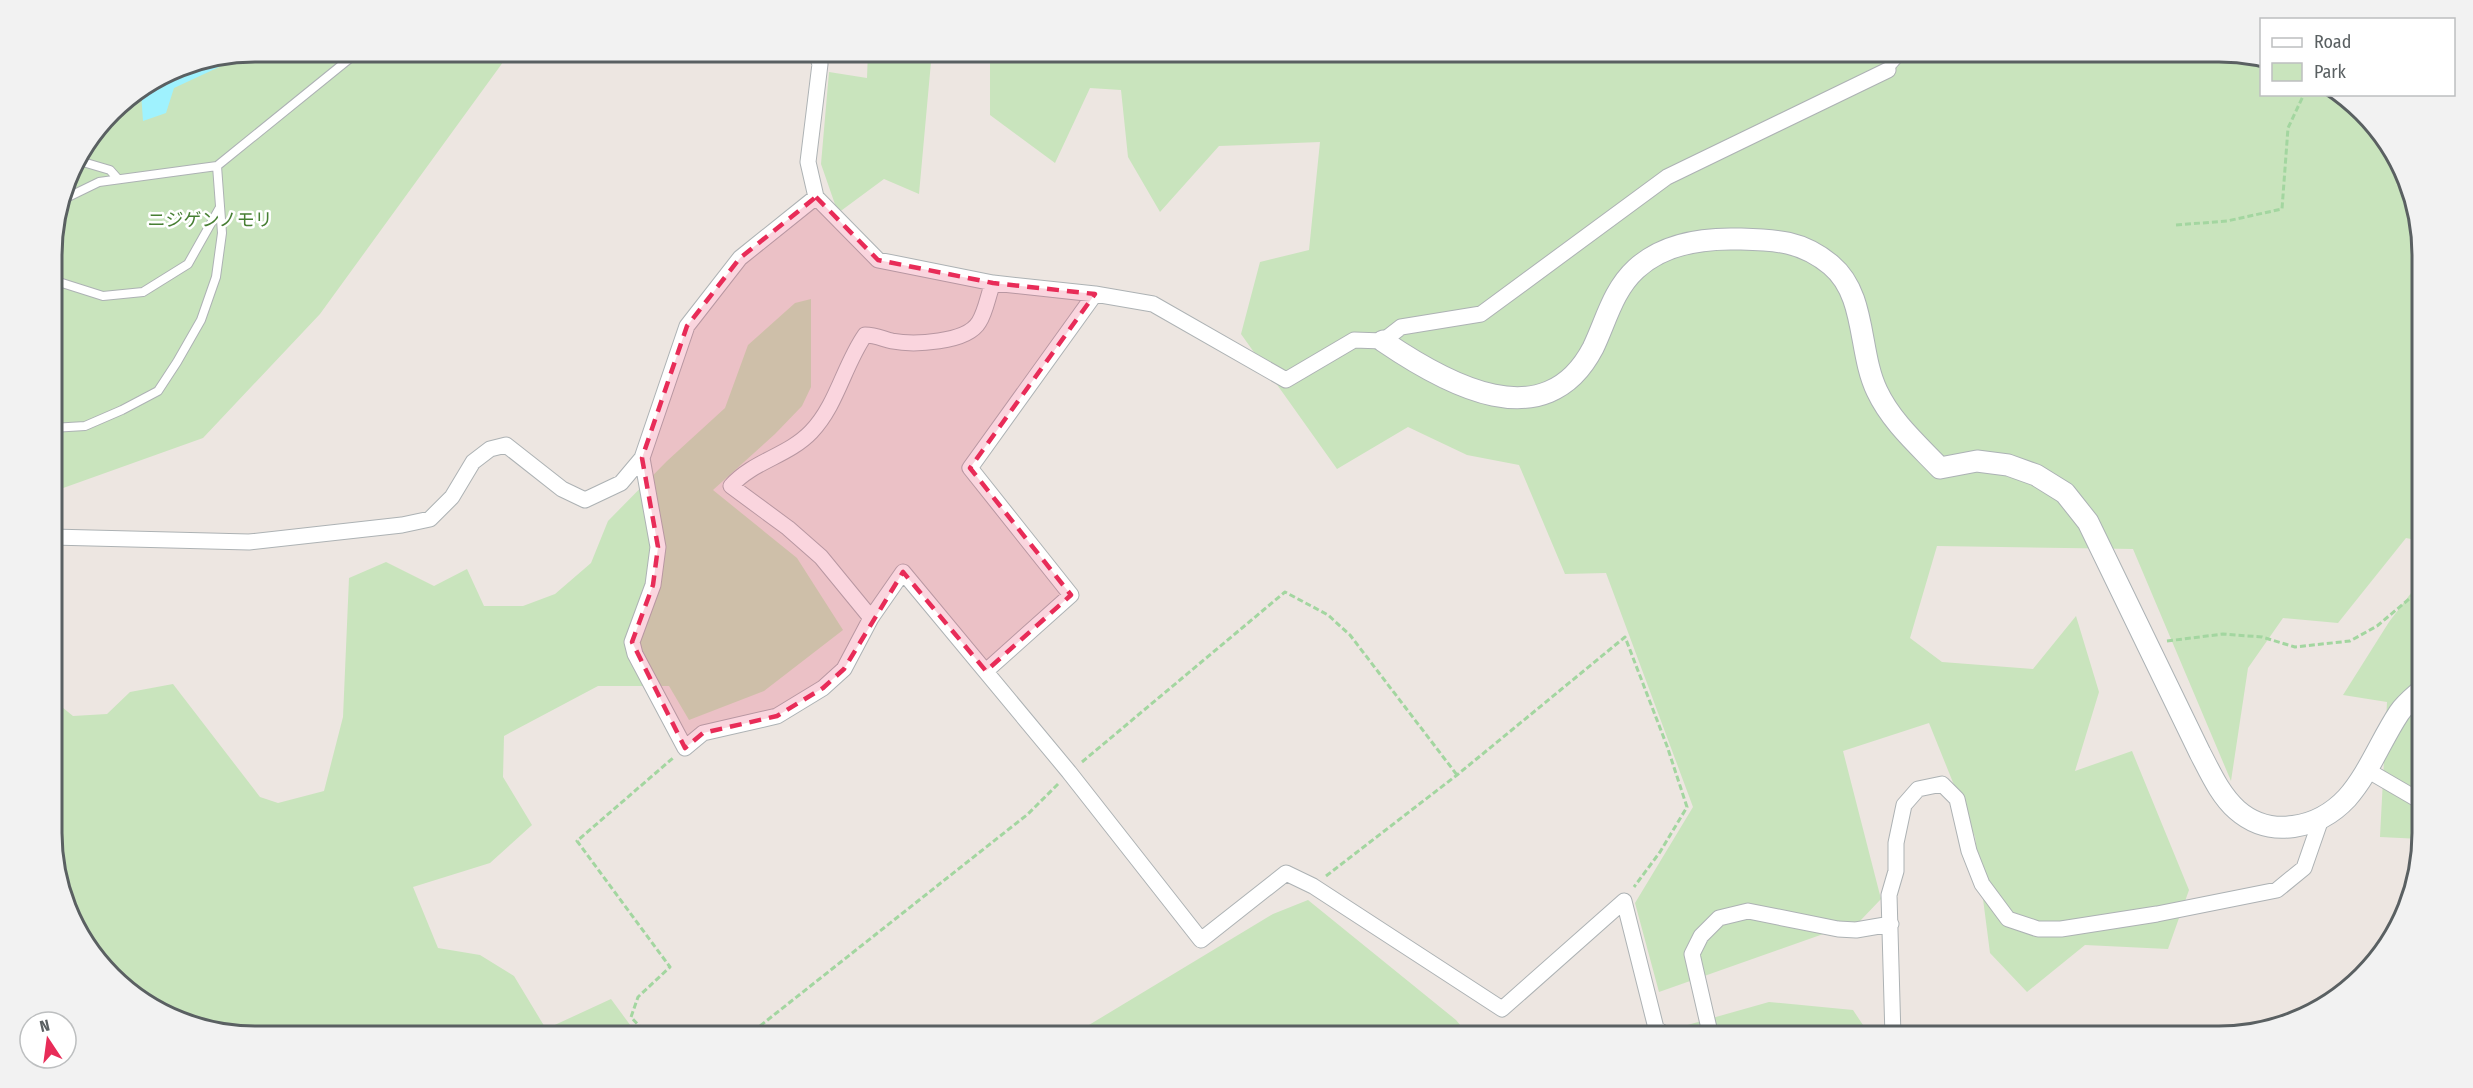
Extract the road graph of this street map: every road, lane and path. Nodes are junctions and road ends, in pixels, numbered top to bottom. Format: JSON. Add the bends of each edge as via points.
{"nodes":[{"id":1,"x":345,"y":62,"type":"edge"},
{"id":2,"x":819,"y":62,"type":"edge"},
{"id":3,"x":1895,"y":62,"type":"edge"},
{"id":4,"x":1888,"y":70,"type":"joint"},
{"id":5,"x":2303,"y":96,"type":"edge"},
{"id":6,"x":85,"y":163,"type":"edge"},
{"id":7,"x":217,"y":166,"type":"junction"},
{"id":8,"x":118,"y":179,"type":"junction"},
{"id":9,"x":71,"y":196,"type":"edge"},
{"id":10,"x":816,"y":197,"type":"junction"},
{"id":11,"x":220,"y":208,"type":"junction"},
{"id":12,"x":2176,"y":225,"type":"dead end"},
{"id":13,"x":62,"y":283,"type":"edge"},
{"id":14,"x":993,"y":283,"type":"junction"},
{"id":15,"x":1095,"y":294,"type":"junction"},
{"id":16,"x":1383,"y":341,"type":"junction"},
{"id":17,"x":62,"y":427,"type":"edge"},
{"id":18,"x":642,"y":458,"type":"junction"},
{"id":19,"x":62,"y":537,"type":"edge"},
{"id":20,"x":2412,"y":597,"type":"edge"},
{"id":21,"x":871,"y":618,"type":"junction"},
{"id":22,"x":2147,"y":644,"type":"junction"},
{"id":23,"x":986,"y":671,"type":"junction"},
{"id":24,"x":2412,"y":700,"type":"edge"},
{"id":25,"x":685,"y":748,"type":"junction"},
{"id":26,"x":2367,"y":770,"type":"junction"},
{"id":27,"x":1069,"y":772,"type":"junction"},
{"id":28,"x":1457,"y":775,"type":"junction"},
{"id":29,"x":2412,"y":796,"type":"edge"},
{"id":30,"x":2321,"y":819,"type":"junction"},
{"id":31,"x":1313,"y":886,"type":"junction"},
{"id":32,"x":1624,"y":901,"type":"junction"},
{"id":33,"x":1891,"y":924,"type":"junction"},
{"id":34,"x":1656,"y":1026,"type":"edge"},
{"id":35,"x":1709,"y":1026,"type":"edge"},
{"id":36,"x":1893,"y":1026,"type":"edge"},
{"id":37,"x":640,"y":1027,"type":"edge"},
{"id":38,"x":759,"y":1027,"type":"edge"}],
"edges":[{"from":1,"to":7,"type":"lane"},
{"from":2,"to":10,"type":"street","via":[[808,162]]},
{"from":3,"to":4,"type":"lane"},
{"from":4,"to":16,"type":"street","via":[[1667,177],[1481,314],[1401,327]]},
{"from":5,"to":12,"type":"path","via":[[2288,128],[2282,209]]},
{"from":6,"to":8,"type":"lane","via":[[110,170]]},
{"from":7,"to":8,"type":"lane"},
{"from":7,"to":11,"type":"lane"},
{"from":8,"to":9,"type":"lane","via":[[99,182]]},
{"from":10,"to":14,"type":"street","via":[[879,260]]},
{"from":10,"to":18,"type":"street","via":[[740,258],[687,326]]},
{"from":11,"to":13,"type":"lane","via":[[188,264],[143,292],[103,296]]},
{"from":11,"to":17,"type":"lane","via":[[221,254],[211,298],[158,392],[85,426]]},
{"from":14,"to":15,"type":"street"},
{"from":14,"to":21,"type":"street","via":[[979,324],[961,336],[931,343],[866,335],[854,352],[827,413],[813,430],[799,444],[741,475],[731,486],[821,557]]},
{"from":15,"to":16,"type":"street","via":[[1153,304],[1286,380],[1354,340]]},
{"from":15,"to":23,"type":"street","via":[[970,468],[1071,595]]},
{"from":16,"to":22,"type":"street","via":[[1420,367],[1460,384],[1508,399],[1534,398],[1564,386],[1580,370],[1616,293],[1636,269],[1662,251],[1692,242],[1724,239],[1783,242],[1809,248],[1834,267],[1850,293],[1876,390],[1891,415],[1940,468],[1977,460],[2008,465],[2036,475],[2065,493],[2088,522]]},
{"from":18,"to":19,"type":"street","via":[[621,483],[585,500],[562,489],[507,445],[490,449],[473,462],[452,497],[430,519],[402,525],[249,542]]},
{"from":18,"to":25,"type":"street","via":[[658,547],[653,585],[632,642]]},
{"from":20,"to":22,"type":"path","via":[[2377,626],[2350,641],[2295,647],[2262,637],[2223,633]]},
{"from":21,"to":23,"type":"street","via":[[903,572]]},
{"from":21,"to":25,"type":"street","via":[[844,669],[823,688],[777,716],[703,733]]},
{"from":22,"to":30,"type":"street","via":[[2217,785],[2237,810],[2263,826],[2292,828]]},
{"from":23,"to":27,"type":"street"},
{"from":24,"to":26,"type":"street","via":[[2401,710]]},
{"from":25,"to":37,"type":"path","via":[[577,840],[670,967],[638,997],[631,1017]]},
{"from":26,"to":29,"type":"street"},
{"from":26,"to":30,"type":"street","via":[[2346,799]]},
{"from":27,"to":28,"type":"path","via":[[1285,592],[1328,615],[1350,635]]},
{"from":27,"to":31,"type":"street","via":[[1202,940],[1286,873]]},
{"from":27,"to":38,"type":"path","via":[[1028,814]]},
{"from":28,"to":31,"type":"path"},
{"from":28,"to":32,"type":"path","via":[[1625,637],[1687,807]]},
{"from":30,"to":33,"type":"street","via":[[2304,868],[2277,890],[2157,914],[2038,929],[2008,919],[1982,884],[1969,851],[1957,800],[1942,784],[1918,789],[1904,805],[1896,843],[1896,871],[1889,894]]},
{"from":31,"to":32,"type":"street","via":[[1502,1009]]},
{"from":32,"to":34,"type":"street"},
{"from":33,"to":35,"type":"street","via":[[1838,929],[1748,911],[1719,918],[1701,936],[1692,954]]},
{"from":33,"to":36,"type":"street"}]}
